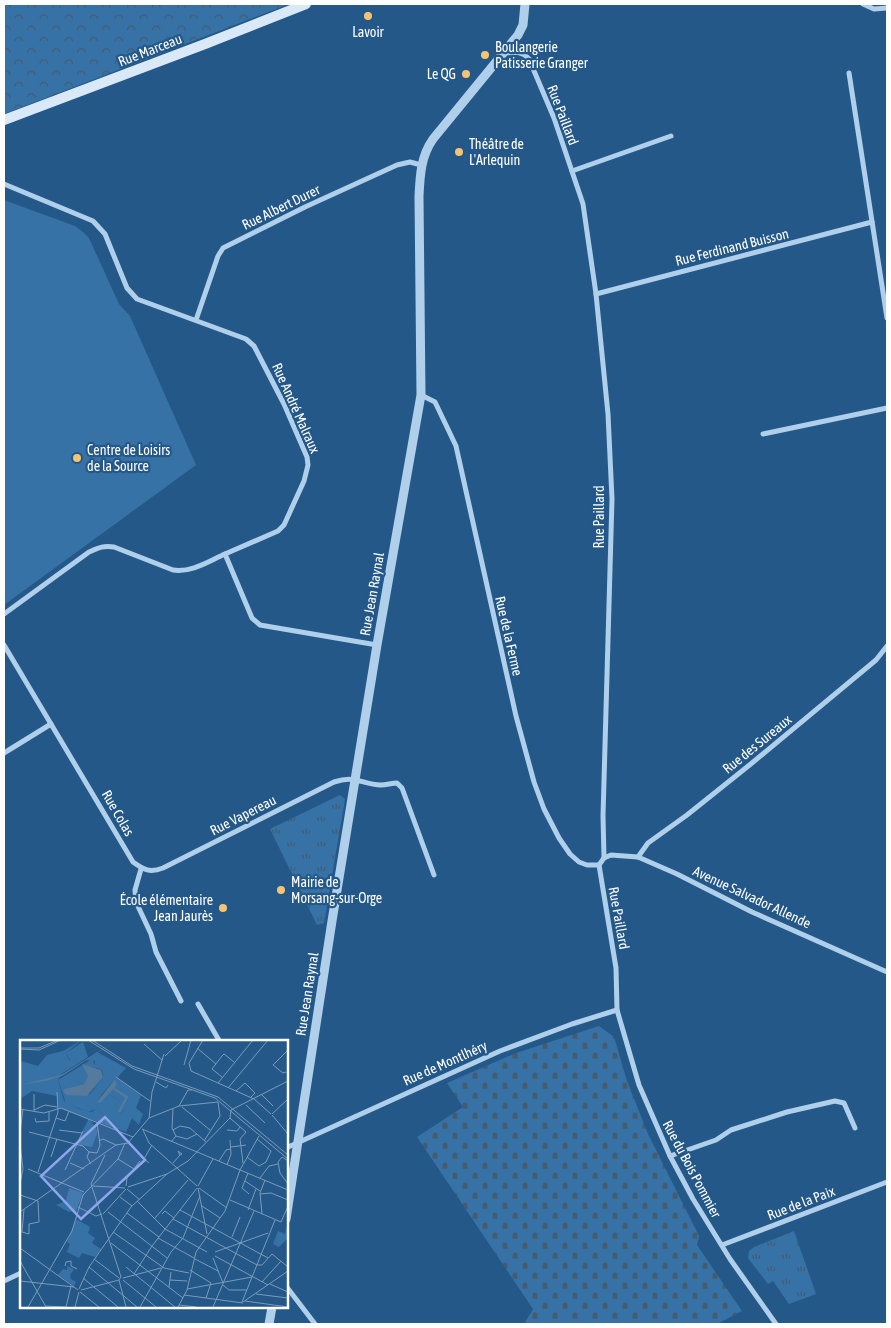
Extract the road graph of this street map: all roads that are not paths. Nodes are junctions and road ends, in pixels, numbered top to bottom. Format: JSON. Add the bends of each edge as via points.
{"nodes":[{"id":1,"x":306,"y":4,"type":"edge"},
{"id":2,"x":525,"y":4,"type":"edge"},
{"id":3,"x":864,"y":4,"type":"edge"},
{"id":4,"x":887,"y":8,"type":"edge"},
{"id":5,"x":505,"y":53,"type":"junction"},
{"id":6,"x":849,"y":73,"type":"dead end"},
{"id":7,"x":4,"y":120,"type":"edge"},
{"id":8,"x":671,"y":136,"type":"dead end"},
{"id":9,"x":421,"y":165,"type":"junction"},
{"id":10,"x":572,"y":171,"type":"junction"},
{"id":11,"x":4,"y":184,"type":"edge"},
{"id":12,"x":872,"y":222,"type":"junction"},
{"id":13,"x":596,"y":294,"type":"junction"},
{"id":14,"x":887,"y":318,"type":"edge"},
{"id":15,"x":196,"y":320,"type":"junction"},
{"id":16,"x":421,"y":395,"type":"junction"},
{"id":17,"x":887,"y":408,"type":"edge"},
{"id":18,"x":763,"y":434,"type":"dead end"},
{"id":19,"x":225,"y":554,"type":"junction"},
{"id":20,"x":4,"y":614,"type":"edge"},
{"id":21,"x":4,"y":644,"type":"edge"},
{"id":22,"x":377,"y":645,"type":"junction"},
{"id":23,"x":887,"y":646,"type":"edge"},
{"id":24,"x":51,"y":724,"type":"junction"},
{"id":25,"x":4,"y":752,"type":"edge"},
{"id":26,"x":356,"y":779,"type":"junction"},
{"id":27,"x":638,"y":857,"type":"junction"},
{"id":28,"x":604,"y":858,"type":"junction"},
{"id":29,"x":599,"y":865,"type":"junction"},
{"id":30,"x":141,"y":868,"type":"junction"},
{"id":31,"x":434,"y":875,"type":"dead end"},
{"id":32,"x":887,"y":972,"type":"edge"},
{"id":33,"x":181,"y":1001,"type":"dead end"},
{"id":34,"x":198,"y":1004,"type":"dead end"},
{"id":35,"x":617,"y":1010,"type":"junction"},
{"id":36,"x":219,"y":1040,"type":"edge"},
{"id":37,"x":855,"y":1128,"type":"dead end"},
{"id":38,"x":298,"y":1142,"type":"junction"},
{"id":39,"x":288,"y":1147,"type":"edge"},
{"id":40,"x":670,"y":1156,"type":"junction"},
{"id":41,"x":887,"y":1182,"type":"edge"},
{"id":42,"x":288,"y":1206,"type":"edge"},
{"id":43,"x":722,"y":1245,"type":"junction"},
{"id":44,"x":20,"y":1273,"type":"edge"},
{"id":45,"x":4,"y":1281,"type":"edge"},
{"id":46,"x":288,"y":1289,"type":"edge"},
{"id":47,"x":272,"y":1308,"type":"edge"},
{"id":48,"x":269,"y":1324,"type":"edge"},
{"id":49,"x":315,"y":1324,"type":"edge"},
{"id":50,"x":776,"y":1324,"type":"edge"}],
"edges":[{"from":1,"to":7,"type":"main road","name":"Rue Marceau"},
{"from":2,"to":5,"type":"street","name":"Rue Jean Raynal","via":[[522,26]]},
{"from":3,"to":4,"type":"street","via":[[874,9]]},
{"from":5,"to":9,"type":"street","name":"Rue Jean Raynal","via":[[433,138]]},
{"from":5,"to":10,"type":"street","name":"Rue Paillard","via":[[525,54],[529,59]]},
{"from":6,"to":12,"type":"street"},
{"from":8,"to":10,"type":"street"},
{"from":9,"to":15,"type":"street","name":"Rue Albert Durer","via":[[410,162],[397,165],[223,248]]},
{"from":9,"to":16,"type":"street","name":"Rue Jean Raynal"},
{"from":10,"to":13,"type":"street","name":"Rue Paillard","via":[[583,204]]},
{"from":11,"to":15,"type":"street","name":"Rue André Malraux","via":[[93,221],[105,234],[132,294],[142,301]]},
{"from":12,"to":13,"type":"street","name":"Rue Ferdinand Buisson"},
{"from":12,"to":14,"type":"street"},
{"from":13,"to":28,"type":"street","name":"Rue Paillard","via":[[608,414],[612,499]]},
{"from":15,"to":19,"type":"street","name":"Rue André Malraux","via":[[246,339],[254,346],[280,396],[308,465],[284,525],[278,531]]},
{"from":16,"to":22,"type":"street","name":"Rue Jean Raynal"},
{"from":16,"to":29,"type":"street","name":"Rue de la Ferme","via":[[435,402],[456,446],[514,707],[534,782],[548,816],[570,854],[579,862]]},
{"from":17,"to":18,"type":"street"},
{"from":19,"to":20,"type":"street","name":"Rue André Malraux","via":[[181,571],[114,547],[99,547]]},
{"from":19,"to":22,"type":"street","via":[[252,618],[260,625]]},
{"from":21,"to":24,"type":"street","name":"Rue Colas"},
{"from":22,"to":26,"type":"street","name":"Rue Jean Raynal"},
{"from":23,"to":27,"type":"street","name":"Rue des Sureaux","via":[[876,660],[752,763],[648,843]]},
{"from":24,"to":25,"type":"street"},
{"from":24,"to":30,"type":"street","name":"Rue Colas","via":[[133,862]]},
{"from":26,"to":30,"type":"street","name":"Rue Vapereau","via":[[334,782],[154,872]]},
{"from":26,"to":31,"type":"street","via":[[381,784],[397,783],[402,788]]},
{"from":26,"to":38,"type":"street","name":"Rue Jean Raynal"},
{"from":27,"to":28,"type":"street","name":"Avenue Salvador Allende","via":[[611,855]]},
{"from":27,"to":32,"type":"street","name":"Avenue Salvador Allende"},
{"from":28,"to":29,"type":"street"},
{"from":29,"to":35,"type":"street","name":"Rue Paillard","via":[[616,968]]},
{"from":30,"to":33,"type":"street","via":[[135,890],[136,902]]},
{"from":34,"to":36,"type":"street"},
{"from":35,"to":38,"type":"street","name":"Rue de Montlhéry","via":[[500,1051]]},
{"from":35,"to":40,"type":"street","name":"Rue du Bois Pommier","via":[[639,1085]]},
{"from":37,"to":40,"type":"street","via":[[844,1103],[835,1101],[731,1130],[716,1140]]},
{"from":38,"to":39,"type":"street","name":"Rue de Montlhéry"},
{"from":38,"to":42,"type":"street","name":"Rue Jean Raynal"},
{"from":40,"to":43,"type":"street","name":"Rue du Bois Pommier"},
{"from":41,"to":43,"type":"street","name":"Rue de la Paix"},
{"from":43,"to":50,"type":"street","name":"Rue du Bois Pommier"},
{"from":44,"to":45,"type":"street"},
{"from":46,"to":49,"type":"street"},
{"from":47,"to":48,"type":"street"}]}
